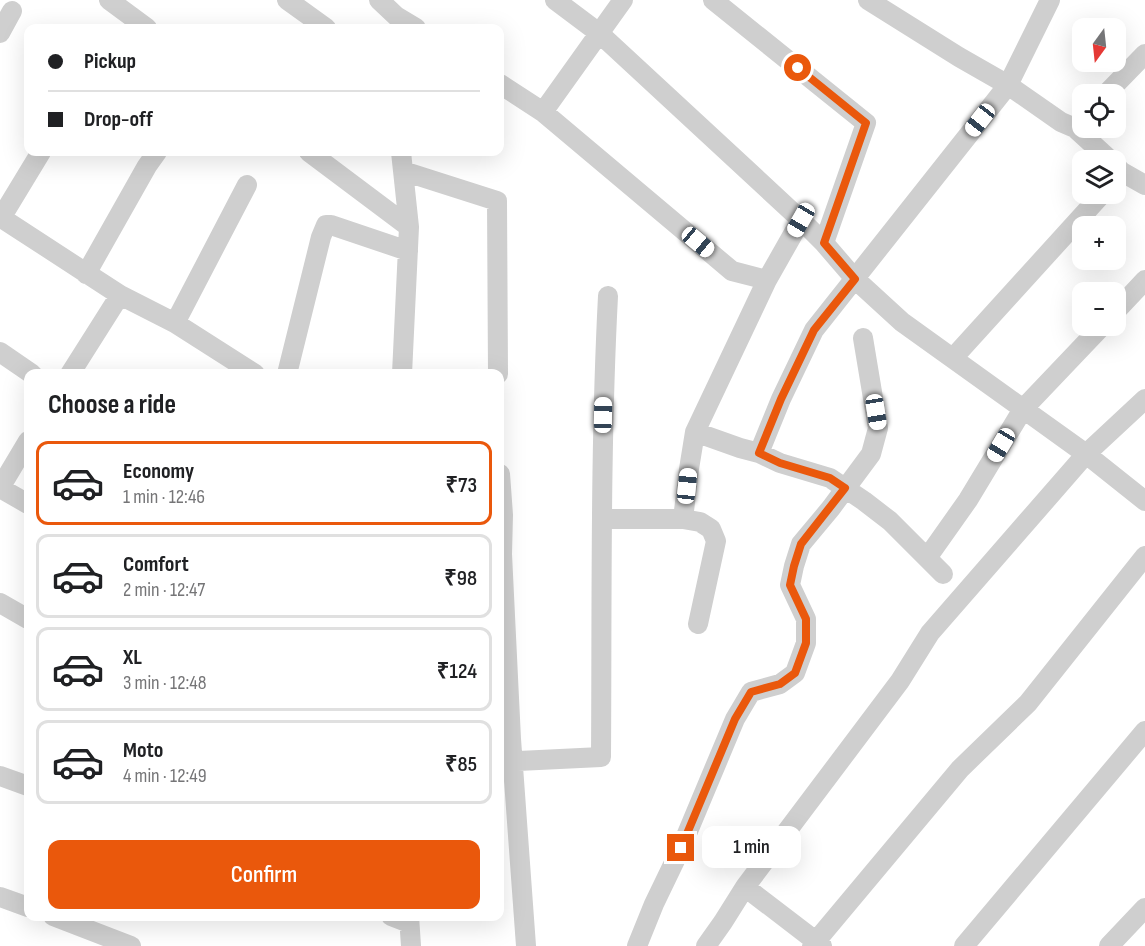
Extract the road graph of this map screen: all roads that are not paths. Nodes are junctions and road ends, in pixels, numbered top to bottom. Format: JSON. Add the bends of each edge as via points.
{"nodes":[{"id":1,"x":109,"y":0,"type":"edge"},
{"id":2,"x":286,"y":0,"type":"edge"},
{"id":3,"x":379,"y":0,"type":"edge"},
{"id":4,"x":555,"y":0,"type":"edge"},
{"id":5,"x":623,"y":0,"type":"edge"},
{"id":6,"x":713,"y":0,"type":"edge"},
{"id":7,"x":868,"y":0,"type":"edge"},
{"id":8,"x":1050,"y":0,"type":"edge"},
{"id":9,"x":12,"y":11,"type":"dead end"},
{"id":10,"x":142,"y":24,"type":"edge"},
{"id":11,"x":320,"y":24,"type":"edge"},
{"id":12,"x":406,"y":24,"type":"edge"},
{"id":13,"x":0,"y":33,"type":"edge"},
{"id":14,"x":599,"y":33,"type":"junction"},
{"id":15,"x":1145,"y":54,"type":"edge"},
{"id":16,"x":1116,"y":84,"type":"edge"},
{"id":17,"x":1008,"y":85,"type":"junction"},
{"id":18,"x":504,"y":87,"type":"edge"},
{"id":19,"x":543,"y":112,"type":"junction"},
{"id":20,"x":1072,"y":123,"type":"edge"},
{"id":21,"x":1091,"y":138,"type":"edge"},
{"id":22,"x":1100,"y":150,"type":"edge"},
{"id":23,"x":38,"y":156,"type":"edge"},
{"id":24,"x":154,"y":156,"type":"edge"},
{"id":25,"x":314,"y":156,"type":"edge"},
{"id":26,"x":402,"y":161,"type":"edge"},
{"id":27,"x":1126,"y":175,"type":"edge"},
{"id":28,"x":247,"y":185,"type":"dead end"},
{"id":29,"x":1145,"y":185,"type":"edge"},
{"id":30,"x":1093,"y":204,"type":"edge"},
{"id":31,"x":1,"y":218,"type":"edge"},
{"id":32,"x":801,"y":220,"type":"junction"},
{"id":33,"x":409,"y":227,"type":"junction"},
{"id":34,"x":824,"y":243,"type":"junction"},
{"id":35,"x":408,"y":250,"type":"junction"},
{"id":36,"x":86,"y":274,"type":"junction"},
{"id":37,"x":855,"y":279,"type":"junction"},
{"id":38,"x":767,"y":280,"type":"junction"},
{"id":39,"x":1145,"y":280,"type":"edge"},
{"id":40,"x":120,"y":295,"type":"junction"},
{"id":41,"x":608,"y":296,"type":"dead end"},
{"id":42,"x":1126,"y":300,"type":"edge"},
{"id":43,"x":175,"y":323,"type":"junction"},
{"id":44,"x":1092,"y":336,"type":"edge"},
{"id":45,"x":863,"y":338,"type":"dead end"},
{"id":46,"x":0,"y":352,"type":"edge"},
{"id":47,"x":953,"y":358,"type":"junction"},
{"id":48,"x":25,"y":369,"type":"edge"},
{"id":49,"x":73,"y":369,"type":"edge"},
{"id":50,"x":247,"y":369,"type":"edge"},
{"id":51,"x":288,"y":369,"type":"edge"},
{"id":52,"x":402,"y":369,"type":"edge"},
{"id":53,"x":498,"y":369,"type":"edge"},
{"id":54,"x":1145,"y":399,"type":"edge"},
{"id":55,"x":1023,"y":408,"type":"junction"},
{"id":56,"x":695,"y":432,"type":"junction"},
{"id":57,"x":24,"y":448,"type":"edge"},
{"id":58,"x":759,"y":453,"type":"junction"},
{"id":59,"x":1086,"y":454,"type":"junction"},
{"id":60,"x":0,"y":488,"type":"edge"},
{"id":61,"x":845,"y":488,"type":"junction"},
{"id":62,"x":1145,"y":501,"type":"edge"},
{"id":63,"x":24,"y":502,"type":"edge"},
{"id":64,"x":602,"y":519,"type":"junction"},
{"id":65,"x":683,"y":519,"type":"junction"},
{"id":66,"x":1145,"y":556,"type":"edge"},
{"id":67,"x":927,"y":558,"type":"junction"},
{"id":68,"x":943,"y":574,"type":"dead end"},
{"id":69,"x":0,"y":603,"type":"edge"},
{"id":70,"x":24,"y":617,"type":"edge"},
{"id":71,"x":698,"y":624,"type":"dead end"},
{"id":72,"x":504,"y":658,"type":"edge"},
{"id":73,"x":1145,"y":731,"type":"edge"},
{"id":74,"x":506,"y":761,"type":"edge"},
{"id":75,"x":0,"y":776,"type":"edge"},
{"id":76,"x":24,"y":785,"type":"edge"},
{"id":77,"x":745,"y":887,"type":"junction"},
{"id":78,"x":0,"y":897,"type":"edge"},
{"id":79,"x":24,"y":906,"type":"edge"},
{"id":80,"x":1145,"y":908,"type":"edge"},
{"id":81,"x":66,"y":921,"type":"edge"},
{"id":82,"x":404,"y":921,"type":"edge"},
{"id":83,"x":817,"y":944,"type":"edge"},
{"id":84,"x":131,"y":946,"type":"edge"},
{"id":85,"x":411,"y":946,"type":"edge"},
{"id":86,"x":526,"y":946,"type":"edge"},
{"id":87,"x":637,"y":946,"type":"edge"},
{"id":88,"x":706,"y":946,"type":"edge"},
{"id":89,"x":963,"y":946,"type":"edge"},
{"id":90,"x":1109,"y":946,"type":"edge"}],
"edges":[{"from":1,"to":10,"type":"street"},
{"from":2,"to":11,"type":"street"},
{"from":3,"to":12,"type":"street"},
{"from":4,"to":14,"type":"street"},
{"from":5,"to":14,"type":"street"},
{"from":6,"to":34,"type":"street","via":[[866,123]]},
{"from":7,"to":17,"type":"street"},
{"from":8,"to":17,"type":"street"},
{"from":9,"to":13,"type":"street"},
{"from":14,"to":19,"type":"street"},
{"from":14,"to":32,"type":"street"},
{"from":15,"to":16,"type":"street"},
{"from":17,"to":20,"type":"street","via":[[1061,122]]},
{"from":17,"to":37,"type":"street"},
{"from":18,"to":19,"type":"street"},
{"from":19,"to":38,"type":"street","via":[[732,271]]},
{"from":21,"to":22,"type":"street"},
{"from":23,"to":31,"type":"street"},
{"from":24,"to":36,"type":"street"},
{"from":25,"to":33,"type":"street"},
{"from":26,"to":33,"type":"street"},
{"from":26,"to":53,"type":"street","via":[[497,201]]},
{"from":27,"to":29,"type":"street"},
{"from":28,"to":43,"type":"street"},
{"from":30,"to":47,"type":"street"},
{"from":31,"to":36,"type":"street"},
{"from":32,"to":34,"type":"street"},
{"from":32,"to":38,"type":"street"},
{"from":33,"to":35,"type":"street"},
{"from":34,"to":37,"type":"street"},
{"from":35,"to":51,"type":"street","via":[[326,225]]},
{"from":35,"to":52,"type":"street"},
{"from":36,"to":40,"type":"street"},
{"from":37,"to":47,"type":"street","via":[[902,322]]},
{"from":37,"to":58,"type":"street","via":[[814,330]]},
{"from":38,"to":56,"type":"street"},
{"from":39,"to":42,"type":"street"},
{"from":40,"to":43,"type":"street"},
{"from":40,"to":49,"type":"street"},
{"from":41,"to":64,"type":"street"},
{"from":43,"to":50,"type":"street"},
{"from":44,"to":55,"type":"street"},
{"from":45,"to":61,"type":"street","via":[[879,428],[871,454]]},
{"from":46,"to":48,"type":"street"},
{"from":47,"to":55,"type":"street"},
{"from":54,"to":59,"type":"street"},
{"from":55,"to":59,"type":"street"},
{"from":55,"to":67,"type":"street","via":[[968,500]]},
{"from":56,"to":58,"type":"street"},
{"from":56,"to":65,"type":"street"},
{"from":57,"to":60,"type":"street"},
{"from":58,"to":61,"type":"street","via":[[830,478]]},
{"from":59,"to":62,"type":"street"},
{"from":59,"to":77,"type":"street","via":[[930,633],[900,681]]},
{"from":60,"to":63,"type":"street"},
{"from":61,"to":67,"type":"street","via":[[890,521]]},
{"from":61,"to":87,"type":"street","via":[[801,544],[794,566],[790,585],[806,619],[806,643],[795,673],[780,684],[751,692],[735,719]]},
{"from":64,"to":65,"type":"street"},
{"from":64,"to":74,"type":"street","via":[[602,757]]},
{"from":65,"to":71,"type":"street","via":[[711,529],[716,541]]},
{"from":66,"to":83,"type":"street","via":[[1028,703],[960,769]]},
{"from":67,"to":68,"type":"street"},
{"from":69,"to":70,"type":"street"},
{"from":72,"to":74,"type":"street"},
{"from":73,"to":89,"type":"street"},
{"from":74,"to":86,"type":"street"},
{"from":75,"to":76,"type":"street"},
{"from":77,"to":83,"type":"street"},
{"from":77,"to":88,"type":"street"},
{"from":78,"to":79,"type":"street"},
{"from":80,"to":90,"type":"street"},
{"from":81,"to":84,"type":"street"},
{"from":82,"to":85,"type":"street"}]}
